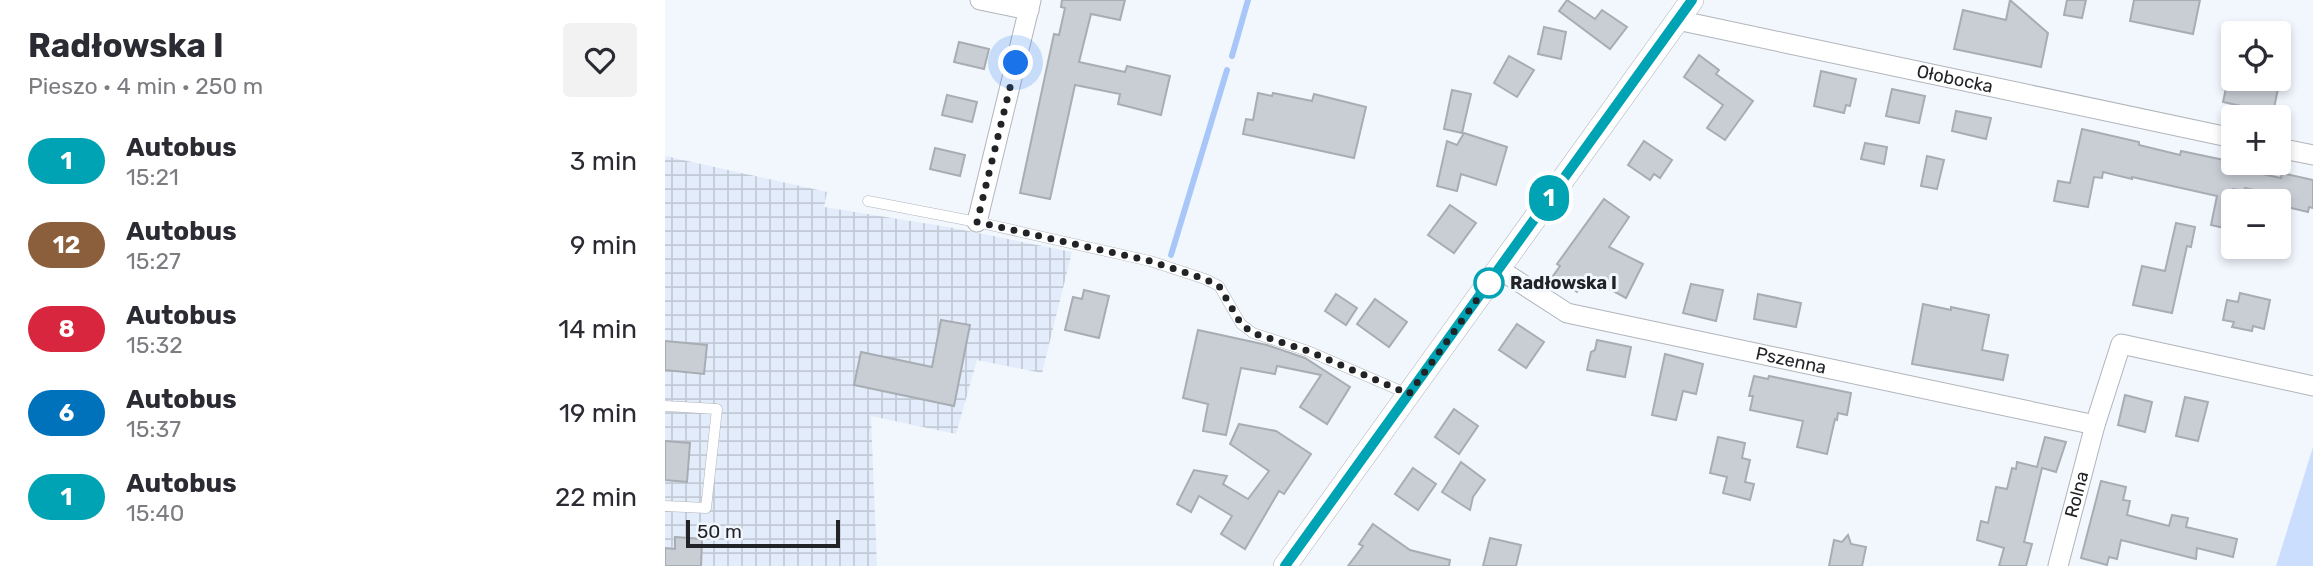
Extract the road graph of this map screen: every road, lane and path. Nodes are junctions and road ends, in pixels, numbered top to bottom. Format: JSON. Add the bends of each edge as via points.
{"nodes":[{"id":1,"x":979,"y":0,"type":"edge"},
{"id":2,"x":1692,"y":0,"type":"edge"},
{"id":3,"x":1030,"y":5,"type":"edge"},
{"id":4,"x":1677,"y":20,"type":"junction"},
{"id":5,"x":2221,"y":135,"type":"edge"},
{"id":6,"x":2291,"y":150,"type":"edge"},
{"id":7,"x":2313,"y":155,"type":"edge"},
{"id":8,"x":868,"y":201,"type":"dead end"},
{"id":9,"x":977,"y":222,"type":"junction"},
{"id":10,"x":1499,"y":269,"type":"junction"},
{"id":11,"x":2313,"y":386,"type":"edge"},
{"id":12,"x":1409,"y":394,"type":"junction"},
{"id":13,"x":665,"y":405,"type":"edge"},
{"id":14,"x":2095,"y":425,"type":"junction"},
{"id":15,"x":665,"y":506,"type":"edge"},
{"id":16,"x":1285,"y":566,"type":"edge"},
{"id":17,"x":2058,"y":566,"type":"edge"}],
"edges":[{"from":1,"to":3,"type":"street"},
{"from":2,"to":4,"type":"street"},
{"from":3,"to":9,"type":"street"},
{"from":4,"to":5,"type":"street","name":"Ołobocka"},
{"from":4,"to":10,"type":"street"},
{"from":6,"to":7,"type":"street"},
{"from":8,"to":9,"type":"lane"},
{"from":9,"to":12,"type":"lane","via":[[1150,261],[1205,279],[1219,286],[1241,324],[1253,333]]},
{"from":10,"to":12,"type":"street"},
{"from":10,"to":14,"type":"street","name":"Pszenna","via":[[1567,313]]},
{"from":11,"to":14,"type":"street","name":"Rolna","via":[[2121,344]]},
{"from":12,"to":16,"type":"street"},
{"from":13,"to":15,"type":"lane","via":[[717,409],[706,508]]},
{"from":14,"to":17,"type":"street","name":"Rolna"}]}
